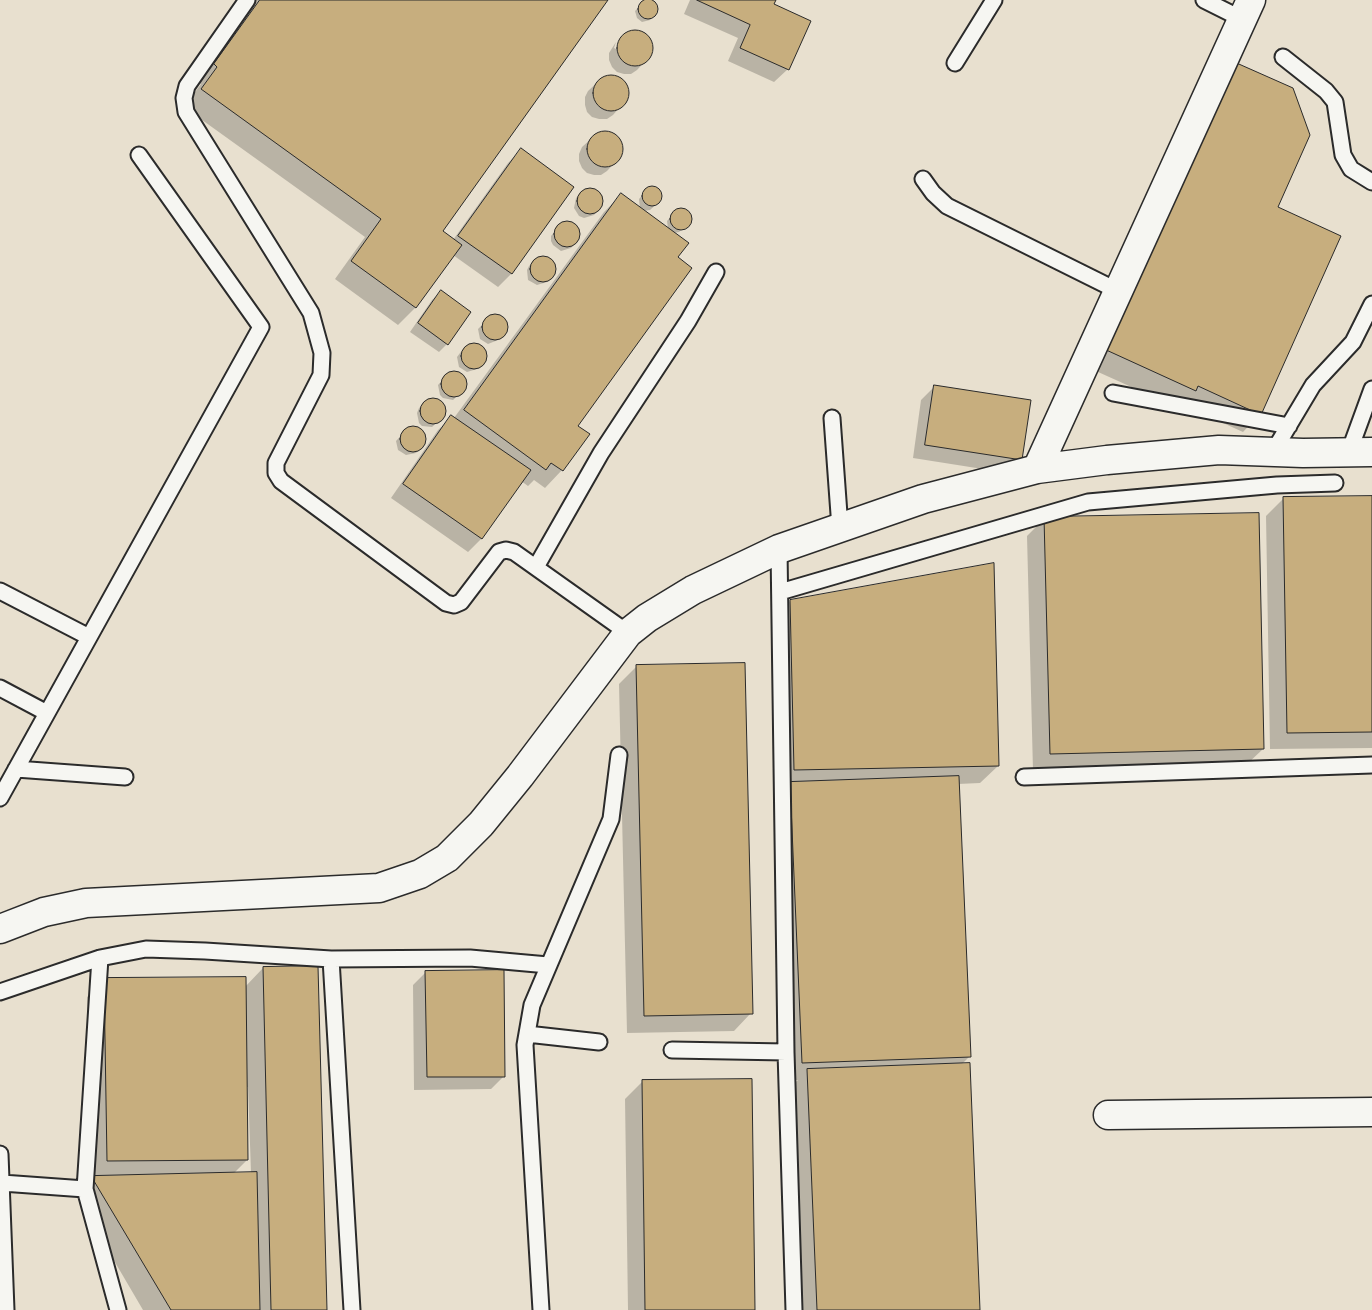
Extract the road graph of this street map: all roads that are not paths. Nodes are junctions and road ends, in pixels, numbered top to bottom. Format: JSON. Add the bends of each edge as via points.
{"nodes":[{"id":1,"x":247,"y":0,"type":"edge"},
{"id":2,"x":994,"y":0,"type":"edge"},
{"id":3,"x":1204,"y":0,"type":"edge"},
{"id":4,"x":1246,"y":9,"type":"edge"},
{"id":5,"x":1283,"y":57,"type":"dead end"},
{"id":6,"x":955,"y":63,"type":"dead end"},
{"id":7,"x":139,"y":155,"type":"dead end"},
{"id":8,"x":923,"y":179,"type":"dead end"},
{"id":9,"x":1372,"y":182,"type":"edge"},
{"id":10,"x":716,"y":272,"type":"dead end"},
{"id":11,"x":1118,"y":291,"type":"junction"},
{"id":12,"x":1372,"y":304,"type":"edge"},
{"id":13,"x":1372,"y":389,"type":"edge"},
{"id":14,"x":1113,"y":393,"type":"dead end"},
{"id":15,"x":832,"y":418,"type":"dead end"},
{"id":16,"x":1288,"y":426,"type":"junction"},
{"id":17,"x":1273,"y":452,"type":"junction"},
{"id":18,"x":1360,"y":452,"type":"edge"},
{"id":19,"x":1037,"y":469,"type":"junction"},
{"id":20,"x":1335,"y":483,"type":"dead end"},
{"id":21,"x":840,"y":528,"type":"junction"},
{"id":22,"x":780,"y":549,"type":"junction"},
{"id":23,"x":536,"y":567,"type":"junction"},
{"id":24,"x":0,"y":591,"type":"edge"},
{"id":25,"x":780,"y":592,"type":"junction"},
{"id":26,"x":628,"y":633,"type":"junction"},
{"id":27,"x":89,"y":637,"type":"junction"},
{"id":28,"x":0,"y":688,"type":"edge"},
{"id":29,"x":47,"y":713,"type":"junction"},
{"id":30,"x":619,"y":755,"type":"dead end"},
{"id":31,"x":1372,"y":765,"type":"edge"},
{"id":32,"x":16,"y":769,"type":"junction"},
{"id":33,"x":125,"y":777,"type":"dead end"},
{"id":34,"x":1024,"y":777,"type":"dead end"},
{"id":35,"x":0,"y":798,"type":"edge"},
{"id":36,"x":0,"y":929,"type":"edge"},
{"id":37,"x":100,"y":958,"type":"junction"},
{"id":38,"x":331,"y":959,"type":"junction"},
{"id":39,"x":548,"y":965,"type":"junction"},
{"id":40,"x":0,"y":992,"type":"edge"},
{"id":41,"x":527,"y":1034,"type":"junction"},
{"id":42,"x":599,"y":1042,"type":"dead end"},
{"id":43,"x":672,"y":1050,"type":"dead end"},
{"id":44,"x":786,"y":1052,"type":"junction"},
{"id":45,"x":1372,"y":1112,"type":"edge"},
{"id":46,"x":1108,"y":1115,"type":"dead end"},
{"id":47,"x":0,"y":1154,"type":"edge"},
{"id":48,"x":2,"y":1183,"type":"junction"},
{"id":49,"x":85,"y":1189,"type":"junction"},
{"id":50,"x":2,"y":1239,"type":"edge"},
{"id":51,"x":6,"y":1310,"type":"edge"},
{"id":52,"x":118,"y":1310,"type":"edge"},
{"id":53,"x":352,"y":1310,"type":"edge"},
{"id":54,"x":541,"y":1310,"type":"edge"},
{"id":55,"x":794,"y":1310,"type":"edge"}],
"edges":[{"from":1,"to":23,"type":"lane","via":[[188,86],[184,98],[186,112],[311,313],[318,334],[322,352],[321,375],[276,463],[276,473],[281,481],[446,603],[454,605],[461,602],[499,552],[514,552]]},
{"from":2,"to":6,"type":"lane"},
{"from":3,"to":4,"type":"lane"},
{"from":4,"to":11,"type":"street"},
{"from":5,"to":9,"type":"lane","via":[[1335,102],[1343,156],[1351,169]]},
{"from":7,"to":27,"type":"lane","via":[[261,327]]},
{"from":8,"to":11,"type":"lane","via":[[947,206]]},
{"from":10,"to":23,"type":"lane","via":[[688,321],[601,452]]},
{"from":11,"to":19,"type":"street"},
{"from":12,"to":16,"type":"lane","via":[[1353,342],[1313,385]]},
{"from":13,"to":18,"type":"lane"},
{"from":14,"to":16,"type":"lane"},
{"from":15,"to":21,"type":"lane"},
{"from":16,"to":17,"type":"lane"},
{"from":17,"to":18,"type":"street"},
{"from":17,"to":19,"type":"street","via":[[1219,450]]},
{"from":19,"to":21,"type":"street","via":[[923,499]]},
{"from":20,"to":25,"type":"lane","via":[[1088,502]]},
{"from":21,"to":22,"type":"street"},
{"from":22,"to":25,"type":"lane"},
{"from":22,"to":26,"type":"street","via":[[693,590]]},
{"from":23,"to":26,"type":"lane"},
{"from":24,"to":27,"type":"lane"},
{"from":25,"to":44,"type":"lane"},
{"from":26,"to":36,"type":"street","via":[[481,824],[447,858],[420,874],[379,888],[86,903],[44,912]]},
{"from":27,"to":29,"type":"lane"},
{"from":28,"to":29,"type":"lane"},
{"from":29,"to":32,"type":"lane"},
{"from":30,"to":39,"type":"lane","via":[[611,819]]},
{"from":31,"to":34,"type":"lane"},
{"from":32,"to":33,"type":"lane"},
{"from":32,"to":35,"type":"lane"},
{"from":37,"to":38,"type":"lane","via":[[146,949]]},
{"from":37,"to":40,"type":"lane"},
{"from":37,"to":49,"type":"lane"},
{"from":38,"to":39,"type":"lane","via":[[470,958]]},
{"from":38,"to":53,"type":"lane"},
{"from":39,"to":41,"type":"lane","via":[[532,1005]]},
{"from":41,"to":42,"type":"lane"},
{"from":41,"to":54,"type":"lane","via":[[525,1045]]},
{"from":43,"to":44,"type":"lane"},
{"from":44,"to":55,"type":"lane"},
{"from":45,"to":46,"type":"street"},
{"from":47,"to":48,"type":"lane"},
{"from":48,"to":49,"type":"lane"},
{"from":48,"to":50,"type":"lane"},
{"from":49,"to":52,"type":"lane"},
{"from":50,"to":51,"type":"lane"}]}
